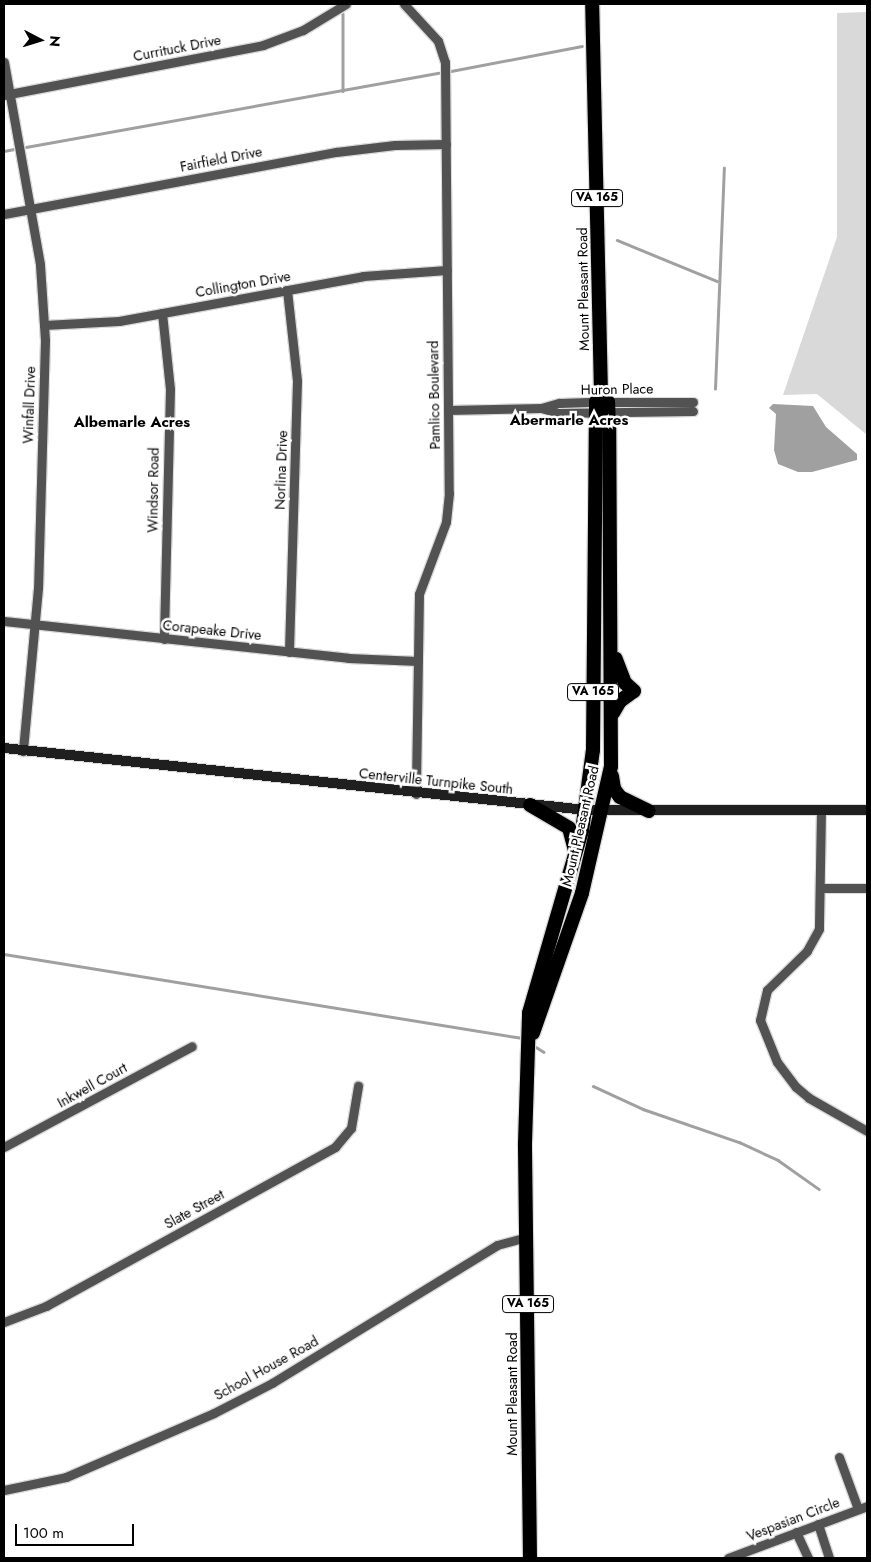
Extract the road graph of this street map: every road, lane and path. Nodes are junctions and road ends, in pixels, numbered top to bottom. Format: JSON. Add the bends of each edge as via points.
{"nodes":[{"id":1,"x":346,"y":4,"type":"edge"},
{"id":2,"x":404,"y":4,"type":"edge"},
{"id":3,"x":592,"y":4,"type":"edge"},
{"id":4,"x":4,"y":62,"type":"edge"},
{"id":5,"x":7,"y":94,"type":"edge"},
{"id":6,"x":446,"y":144,"type":"junction"},
{"id":7,"x":32,"y":209,"type":"junction"},
{"id":8,"x":4,"y":214,"type":"edge"},
{"id":9,"x":447,"y":270,"type":"junction"},
{"id":10,"x":287,"y":290,"type":"junction"},
{"id":11,"x":162,"y":313,"type":"junction"},
{"id":12,"x":44,"y":325,"type":"junction"},
{"id":13,"x":602,"y":404,"type":"junction"},
{"id":14,"x":693,"y":406,"type":"dead end"},
{"id":15,"x":448,"y":410,"type":"junction"},
{"id":16,"x":4,"y":621,"type":"edge"},
{"id":17,"x":36,"y":624,"type":"junction"},
{"id":18,"x":593,"y":638,"type":"junction"},
{"id":19,"x":164,"y":639,"type":"junction"},
{"id":20,"x":612,"y":644,"type":"junction"},
{"id":21,"x":289,"y":652,"type":"junction"},
{"id":22,"x":418,"y":661,"type":"junction"},
{"id":23,"x":613,"y":713,"type":"junction"},
{"id":24,"x":4,"y":748,"type":"edge"},
{"id":25,"x":23,"y":750,"type":"junction"},
{"id":26,"x":611,"y":766,"type":"junction"},
{"id":27,"x":416,"y":794,"type":"junction"},
{"id":28,"x":530,"y":805,"type":"junction"},
{"id":29,"x":586,"y":810,"type":"junction"},
{"id":30,"x":821,"y":810,"type":"junction"},
{"id":31,"x":867,"y":810,"type":"edge"},
{"id":32,"x":603,"y":811,"type":"junction"},
{"id":33,"x":650,"y":811,"type":"junction"},
{"id":34,"x":576,"y":857,"type":"junction"},
{"id":35,"x":821,"y":888,"type":"junction"},
{"id":36,"x":867,"y":888,"type":"edge"},
{"id":37,"x":192,"y":1046,"type":"dead end"},
{"id":38,"x":529,"y":1049,"type":"junction"},
{"id":39,"x":358,"y":1086,"type":"dead end"},
{"id":40,"x":867,"y":1131,"type":"edge"},
{"id":41,"x":4,"y":1147,"type":"edge"},
{"id":42,"x":526,"y":1237,"type":"junction"},
{"id":43,"x":4,"y":1322,"type":"edge"},
{"id":44,"x":839,"y":1457,"type":"dead end"},
{"id":45,"x":4,"y":1490,"type":"edge"},
{"id":46,"x":863,"y":1507,"type":"edge"},
{"id":47,"x":818,"y":1524,"type":"junction"},
{"id":48,"x":796,"y":1532,"type":"junction"},
{"id":49,"x":530,"y":1558,"type":"edge"},
{"id":50,"x":728,"y":1558,"type":"edge"},
{"id":51,"x":808,"y":1558,"type":"edge"},
{"id":52,"x":829,"y":1558,"type":"edge"}],
"edges":[{"from":1,"to":5,"type":"street","name":"Currituck Drive","via":[[303,30],[263,45]]},
{"from":2,"to":6,"type":"street","name":"Pamlico Boulevard","via":[[438,41],[443,53]]},
{"from":3,"to":13,"type":"highway","name":"Mount Pleasant Road","number":"VA 165"},
{"from":4,"to":5,"type":"street","name":"Winfall Drive"},
{"from":5,"to":7,"type":"street","name":"Winfall Drive"},
{"from":6,"to":7,"type":"street","name":"Fairfield Drive","via":[[385,145],[336,152]]},
{"from":6,"to":9,"type":"street","name":"Pamlico Boulevard"},
{"from":7,"to":8,"type":"street","name":"Fairfield Drive"},
{"from":7,"to":12,"type":"street","name":"Winfall Drive"},
{"from":9,"to":10,"type":"street","name":"Collington Drive","via":[[394,271]]},
{"from":9,"to":15,"type":"street","name":"Pamlico Boulevard"},
{"from":10,"to":11,"type":"street","name":"Collington Drive"},
{"from":10,"to":21,"type":"street","name":"Norlina Drive","via":[[297,380]]},
{"from":11,"to":12,"type":"street","name":"Collington Drive","via":[[119,321]]},
{"from":11,"to":19,"type":"street","name":"Windsor Road","via":[[170,389]]},
{"from":12,"to":17,"type":"street","name":"Winfall Drive"},
{"from":13,"to":14,"type":"street","name":"Huron Place"},
{"from":13,"to":15,"type":"street","name":"Huron Place","via":[[559,403],[541,408]]},
{"from":13,"to":18,"type":"highway","name":"Mount Pleasant Road","number":"VA 165"},
{"from":13,"to":20,"type":"highway","name":"Mount Pleasant Road","number":"VA 165"},
{"from":15,"to":22,"type":"street","name":"Pamlico Boulevard","via":[[449,504],[443,533],[427,566],[419,594]]},
{"from":16,"to":17,"type":"street","name":"Corapeake Drive"},
{"from":17,"to":19,"type":"street","name":"Corapeake Drive"},
{"from":17,"to":25,"type":"street","name":"Winfall Drive"},
{"from":18,"to":20,"type":"highway"},
{"from":18,"to":29,"type":"highway","name":"Mount Pleasant Road","number":"VA 165","via":[[593,750]]},
{"from":19,"to":21,"type":"street","name":"Corapeake Drive"},
{"from":20,"to":23,"type":"highway","name":"Mount Pleasant Road","number":"VA 165"},
{"from":20,"to":23,"type":"highway","via":[[625,683],[634,691],[620,701]]},
{"from":21,"to":22,"type":"street","name":"Corapeake Drive"},
{"from":22,"to":27,"type":"street","name":"Pamlico Boulevard"},
{"from":23,"to":26,"type":"highway","name":"Mount Pleasant Road","number":"VA 165"},
{"from":24,"to":25,"type":"main road","name":"Centerville Turnpike South"},
{"from":25,"to":27,"type":"main road","name":"Centerville Turnpike South"},
{"from":26,"to":32,"type":"highway","name":"Mount Pleasant Road","number":"VA 165"},
{"from":26,"to":33,"type":"highway","via":[[612,784],[617,794]]},
{"from":27,"to":28,"type":"main road","name":"Centerville Turnpike South"},
{"from":28,"to":29,"type":"main road","name":"Centerville Turnpike South"},
{"from":28,"to":34,"type":"highway","via":[[569,828]]},
{"from":29,"to":32,"type":"main road","name":"Centerville Turnpike South"},
{"from":29,"to":34,"type":"highway","name":"Mount Pleasant Road","number":"VA 165"},
{"from":30,"to":31,"type":"main road","name":"Centerville Turnpike South"},
{"from":30,"to":33,"type":"main road","name":"Centerville Turnpike South"},
{"from":30,"to":35,"type":"street"},
{"from":32,"to":33,"type":"main road","name":"Centerville Turnpike South"},
{"from":32,"to":38,"type":"highway","name":"Mount Pleasant Road","number":"VA 165","via":[[582,893]]},
{"from":34,"to":38,"type":"highway","name":"Mount Pleasant Road","number":"VA 165","via":[[536,984],[530,1013]]},
{"from":35,"to":36,"type":"street"},
{"from":35,"to":40,"type":"street","via":[[816,938],[808,951],[767,990],[761,1004],[761,1025],[777,1062],[796,1087],[809,1098]]},
{"from":37,"to":41,"type":"street","name":"Inkwell Court"},
{"from":38,"to":42,"type":"highway","name":"Mount Pleasant Road","number":"VA 165"},
{"from":39,"to":43,"type":"street","name":"Slate Street","via":[[351,1128],[335,1147],[46,1306]]},
{"from":42,"to":45,"type":"street","name":"School House Road","via":[[497,1245],[272,1383],[214,1413],[66,1477]]},
{"from":42,"to":49,"type":"highway","name":"Mount Pleasant Road","number":"VA 165"},
{"from":44,"to":46,"type":"street"},
{"from":46,"to":47,"type":"street","name":"Vespasian Circle"},
{"from":47,"to":48,"type":"street","name":"Vespasian Circle"},
{"from":47,"to":52,"type":"street"},
{"from":48,"to":50,"type":"street","name":"Vespasian Circle"},
{"from":48,"to":51,"type":"street"}]}
